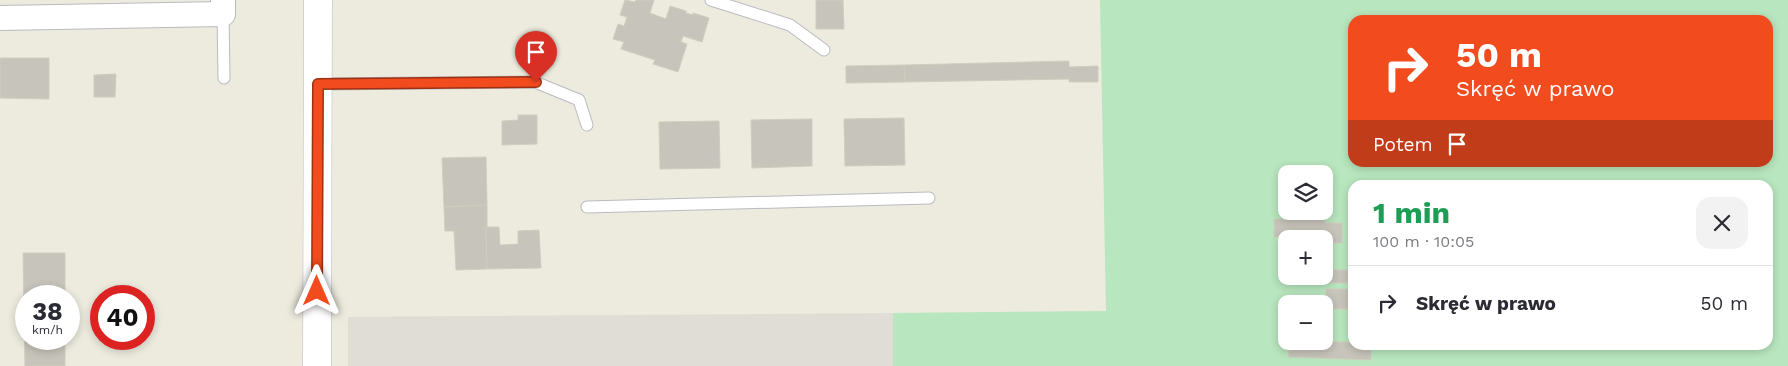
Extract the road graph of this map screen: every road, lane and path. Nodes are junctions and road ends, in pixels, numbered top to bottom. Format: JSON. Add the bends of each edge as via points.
{"nodes":[{"id":1,"x":318,"y":0,"type":"edge"},
{"id":2,"x":711,"y":0,"type":"edge"},
{"id":3,"x":223,"y":7,"type":"edge"},
{"id":4,"x":0,"y":18,"type":"edge"},
{"id":5,"x":824,"y":50,"type":"dead end"},
{"id":6,"x":224,"y":78,"type":"dead end"},
{"id":7,"x":318,"y":84,"type":"junction"},
{"id":8,"x":587,"y":125,"type":"dead end"},
{"id":9,"x":930,"y":198,"type":"dead end"},
{"id":10,"x":587,"y":207,"type":"dead end"},
{"id":11,"x":317,"y":366,"type":"edge"}],
"edges":[{"from":1,"to":7,"type":"street"},
{"from":2,"to":5,"type":"lane","via":[[790,25]]},
{"from":3,"to":4,"type":"street"},
{"from":3,"to":6,"type":"lane"},
{"from":7,"to":8,"type":"lane","via":[[536,82],[579,100]]},
{"from":7,"to":11,"type":"street"},
{"from":9,"to":10,"type":"lane"}]}
